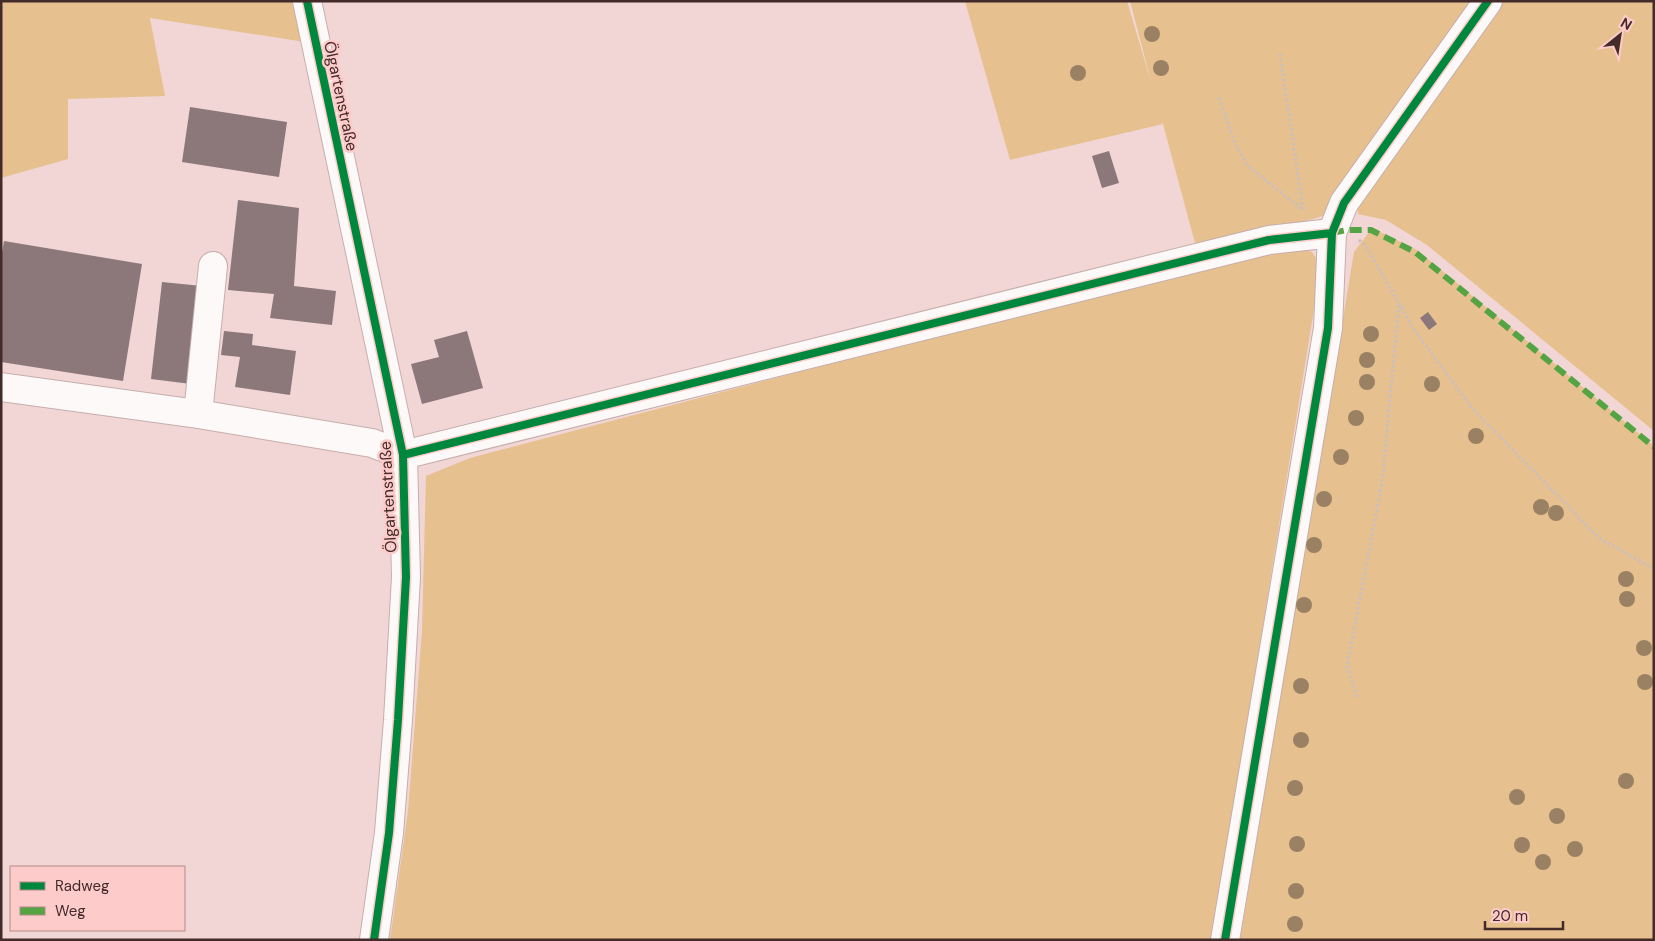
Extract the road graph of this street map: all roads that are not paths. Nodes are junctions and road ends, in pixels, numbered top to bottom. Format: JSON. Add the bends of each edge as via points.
{"nodes":[{"id":1,"x":307,"y":1,"type":"edge"},
{"id":2,"x":1488,"y":1,"type":"edge"},
{"id":3,"x":1342,"y":234,"type":"junction"},
{"id":4,"x":213,"y":266,"type":"dead end"},
{"id":5,"x":1,"y":387,"type":"edge"},
{"id":6,"x":198,"y":414,"type":"junction"},
{"id":7,"x":403,"y":455,"type":"junction"},
{"id":8,"x":374,"y":940,"type":"edge"},
{"id":9,"x":1225,"y":940,"type":"edge"}],
"edges":[{"from":1,"to":7,"type":"street","name":"Ölgartenstraße"},
{"from":2,"to":3,"type":"street","via":[[1344,203]]},
{"from":3,"to":7,"type":"street","via":[[1269,240]]},
{"from":3,"to":9,"type":"street"},
{"from":4,"to":6,"type":"street"},
{"from":5,"to":6,"type":"street"},
{"from":6,"to":7,"type":"street","via":[[372,443]]},
{"from":7,"to":8,"type":"street","name":"Ölgartenstraße","via":[[406,577],[398,720],[389,833]]}]}
